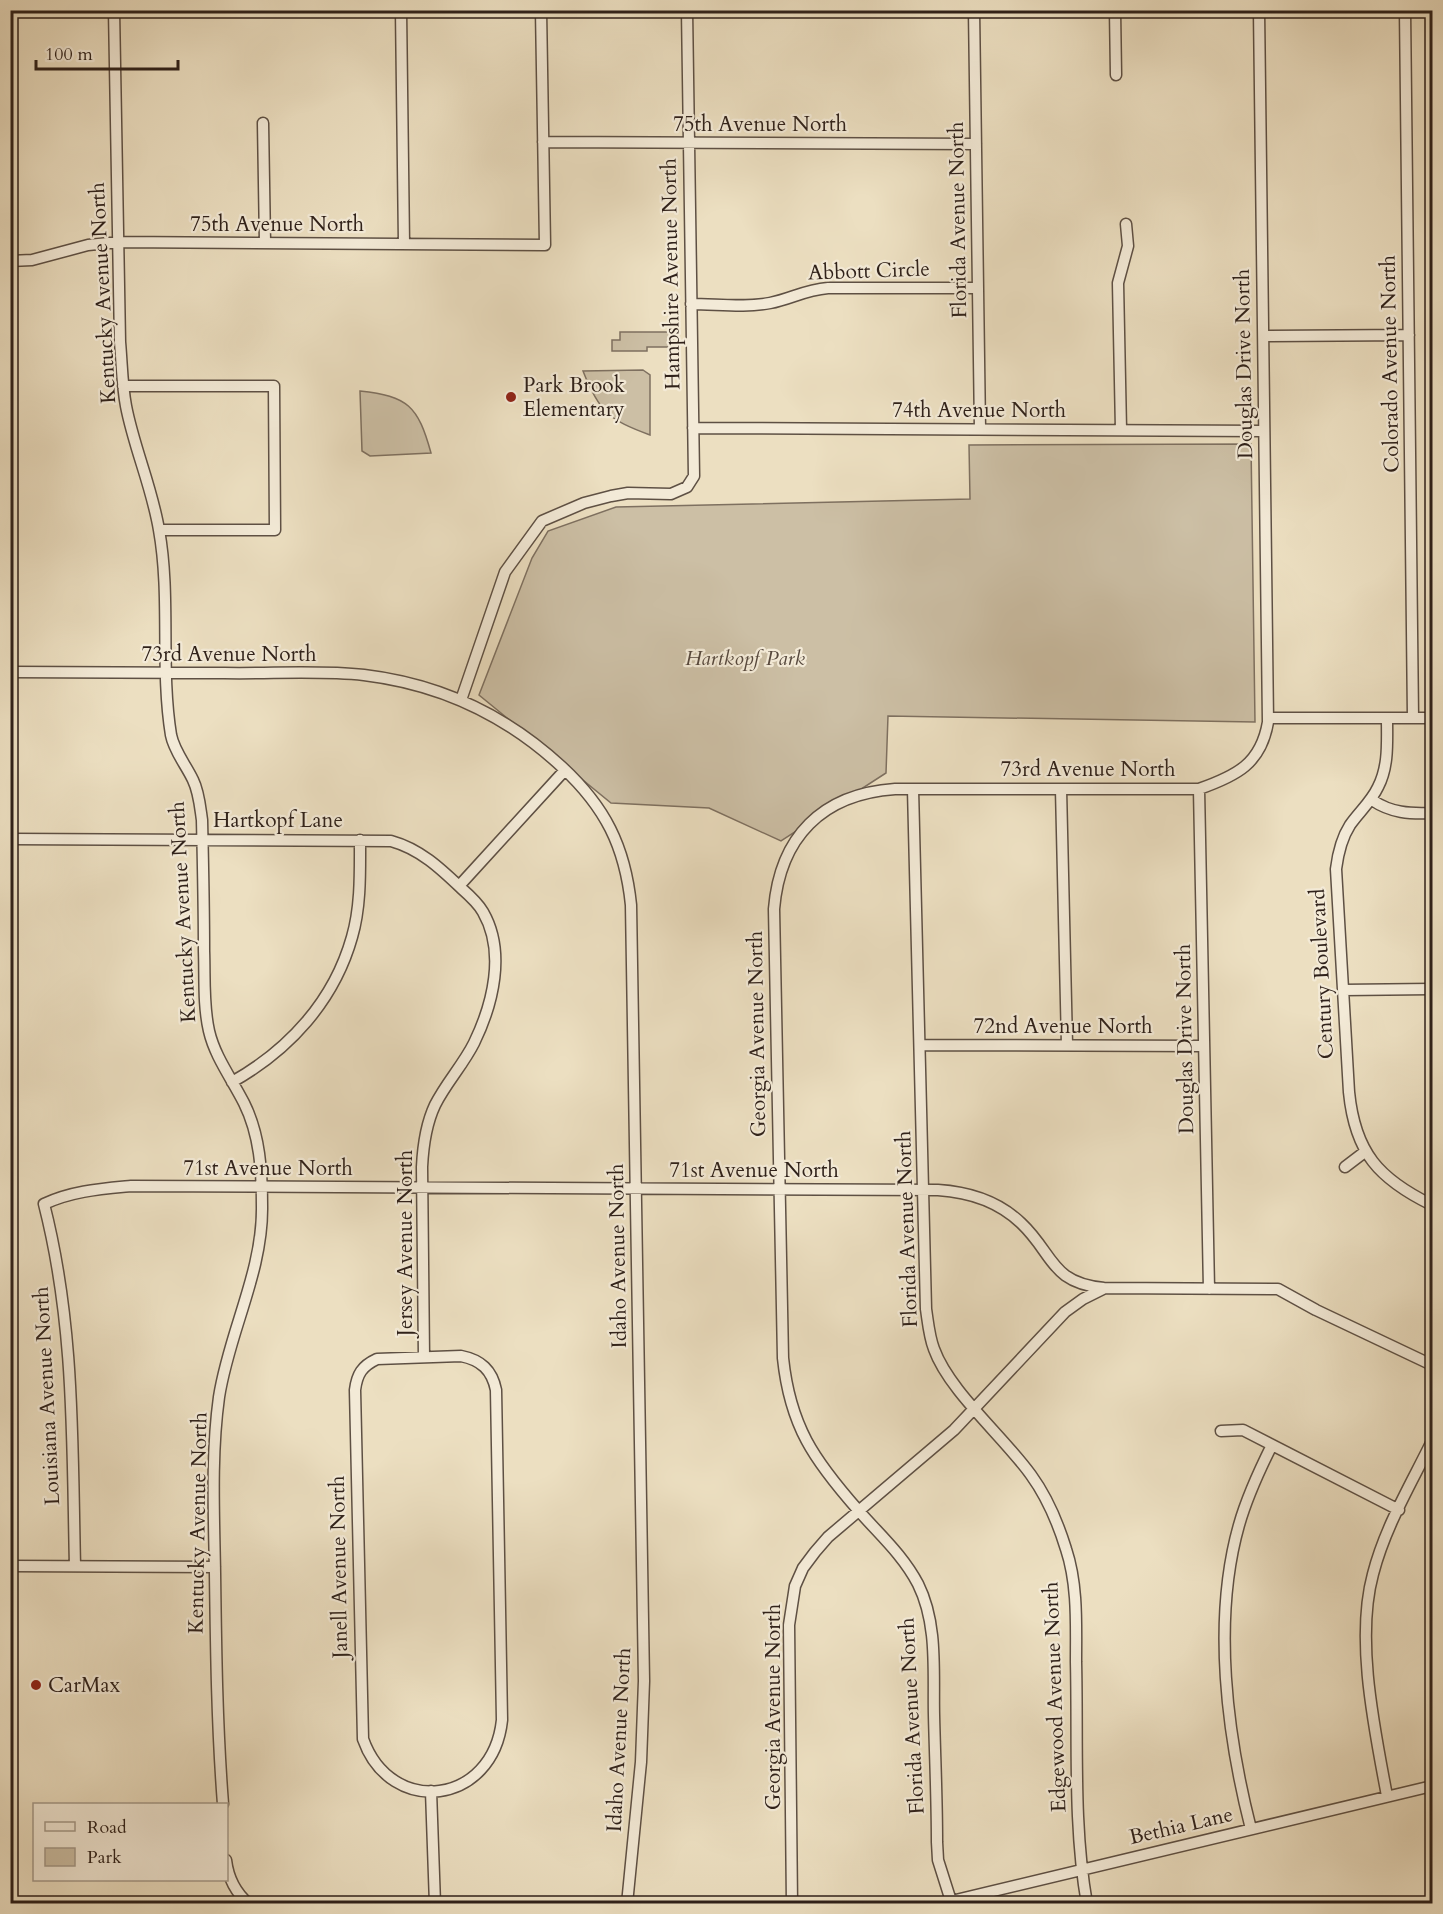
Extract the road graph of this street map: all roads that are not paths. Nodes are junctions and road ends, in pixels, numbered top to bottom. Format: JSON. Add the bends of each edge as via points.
{"nodes":[{"id":1,"x":114,"y":10,"type":"edge"},
{"id":2,"x":400,"y":10,"type":"edge"},
{"id":3,"x":541,"y":10,"type":"edge"},
{"id":4,"x":687,"y":10,"type":"edge"},
{"id":5,"x":974,"y":10,"type":"edge"},
{"id":6,"x":1116,"y":10,"type":"edge"},
{"id":7,"x":1259,"y":10,"type":"edge"},
{"id":8,"x":1405,"y":10,"type":"edge"},
{"id":9,"x":1116,"y":75,"type":"dead end"},
{"id":10,"x":263,"y":123,"type":"dead end"},
{"id":11,"x":543,"y":142,"type":"junction"},
{"id":12,"x":688,"y":143,"type":"junction"},
{"id":13,"x":976,"y":144,"type":"junction"},
{"id":14,"x":1126,"y":224,"type":"dead end"},
{"id":15,"x":119,"y":242,"type":"junction"},
{"id":16,"x":265,"y":243,"type":"junction"},
{"id":17,"x":404,"y":244,"type":"junction"},
{"id":18,"x":10,"y":261,"type":"edge"},
{"id":19,"x":978,"y":288,"type":"junction"},
{"id":20,"x":691,"y":304,"type":"junction"},
{"id":21,"x":1409,"y":334,"type":"junction"},
{"id":22,"x":1264,"y":336,"type":"junction"},
{"id":23,"x":123,"y":386,"type":"junction"},
{"id":24,"x":693,"y":428,"type":"junction"},
{"id":25,"x":980,"y":429,"type":"junction"},
{"id":26,"x":1121,"y":430,"type":"junction"},
{"id":27,"x":1264,"y":431,"type":"junction"},
{"id":28,"x":159,"y":530,"type":"junction"},
{"id":29,"x":10,"y":672,"type":"edge"},
{"id":30,"x":167,"y":673,"type":"junction"},
{"id":31,"x":444,"y":694,"type":"joint"},
{"id":32,"x":461,"y":700,"type":"junction"},
{"id":33,"x":1432,"y":717,"type":"edge"},
{"id":34,"x":1268,"y":718,"type":"junction"},
{"id":35,"x":1387,"y":718,"type":"junction"},
{"id":36,"x":1413,"y":718,"type":"junction"},
{"id":37,"x":565,"y":770,"type":"junction"},
{"id":38,"x":914,"y":789,"type":"junction"},
{"id":39,"x":1062,"y":789,"type":"junction"},
{"id":40,"x":1199,"y":789,"type":"junction"},
{"id":41,"x":1372,"y":800,"type":"junction"},
{"id":42,"x":1432,"y":813,"type":"edge"},
{"id":43,"x":10,"y":839,"type":"edge"},
{"id":44,"x":202,"y":840,"type":"junction"},
{"id":45,"x":360,"y":840,"type":"junction"},
{"id":46,"x":459,"y":886,"type":"junction"},
{"id":47,"x":774,"y":909,"type":"joint"},
{"id":48,"x":1432,"y":989,"type":"edge"},
{"id":49,"x":1343,"y":990,"type":"junction"},
{"id":50,"x":921,"y":1045,"type":"junction"},
{"id":51,"x":1067,"y":1045,"type":"junction"},
{"id":52,"x":1204,"y":1046,"type":"junction"},
{"id":53,"x":232,"y":1082,"type":"junction"},
{"id":54,"x":1366,"y":1150,"type":"junction"},
{"id":55,"x":1345,"y":1167,"type":"dead end"},
{"id":56,"x":262,"y":1187,"type":"junction"},
{"id":57,"x":422,"y":1188,"type":"junction"},
{"id":58,"x":637,"y":1189,"type":"junction"},
{"id":59,"x":780,"y":1189,"type":"junction"},
{"id":60,"x":924,"y":1190,"type":"junction"},
{"id":61,"x":1432,"y":1205,"type":"edge"},
{"id":62,"x":49,"y":1224,"type":"joint"},
{"id":63,"x":1104,"y":1288,"type":"junction"},
{"id":64,"x":1209,"y":1289,"type":"junction"},
{"id":65,"x":424,"y":1357,"type":"junction"},
{"id":66,"x":1432,"y":1365,"type":"edge"},
{"id":67,"x":975,"y":1408,"type":"junction"},
{"id":68,"x":1221,"y":1431,"type":"dead end"},
{"id":69,"x":1432,"y":1441,"type":"edge"},
{"id":70,"x":1272,"y":1445,"type":"junction"},
{"id":71,"x":1399,"y":1510,"type":"junction"},
{"id":72,"x":858,"y":1511,"type":"junction"},
{"id":73,"x":10,"y":1566,"type":"edge"},
{"id":74,"x":75,"y":1566,"type":"junction"},
{"id":75,"x":215,"y":1567,"type":"junction"},
{"id":76,"x":1432,"y":1786,"type":"edge"},
{"id":77,"x":431,"y":1791,"type":"junction"},
{"id":78,"x":1387,"y":1796,"type":"junction"},
{"id":79,"x":223,"y":1803,"type":"edge"},
{"id":80,"x":1251,"y":1829,"type":"junction"},
{"id":81,"x":228,"y":1868,"type":"edge"},
{"id":82,"x":1081,"y":1870,"type":"junction"},
{"id":83,"x":951,"y":1901,"type":"junction"},
{"id":84,"x":248,"y":1902,"type":"edge"},
{"id":85,"x":435,"y":1904,"type":"edge"},
{"id":86,"x":627,"y":1904,"type":"edge"},
{"id":87,"x":792,"y":1904,"type":"edge"},
{"id":88,"x":939,"y":1904,"type":"edge"},
{"id":89,"x":1087,"y":1904,"type":"edge"}],
"edges":[{"from":1,"to":15,"type":"street","name":"Kentucky Avenue North"},
{"from":2,"to":17,"type":"street"},
{"from":3,"to":11,"type":"street"},
{"from":4,"to":12,"type":"street","name":"Hampshire Avenue North"},
{"from":5,"to":13,"type":"street","name":"Florida Avenue North"},
{"from":6,"to":9,"type":"street"},
{"from":7,"to":22,"type":"street","name":"Douglas Drive North"},
{"from":8,"to":21,"type":"street","name":"Colorado Avenue North"},
{"from":10,"to":16,"type":"street"},
{"from":11,"to":12,"type":"street","name":"75th Avenue North"},
{"from":11,"to":17,"type":"street","name":"75th Avenue North","via":[[545,245]]},
{"from":12,"to":13,"type":"street","name":"75th Avenue North"},
{"from":12,"to":20,"type":"street","name":"Hampshire Avenue North"},
{"from":13,"to":19,"type":"street","name":"Florida Avenue North"},
{"from":14,"to":26,"type":"street","via":[[1128,246],[1118,283]]},
{"from":15,"to":16,"type":"street","name":"75th Avenue North"},
{"from":15,"to":18,"type":"street","name":"75th Avenue North"},
{"from":15,"to":23,"type":"street","name":"Kentucky Avenue North"},
{"from":16,"to":17,"type":"street","name":"75th Avenue North"},
{"from":19,"to":20,"type":"street","name":"Abbott Circle","via":[[828,288],[811,289],[772,303]]},
{"from":19,"to":25,"type":"street","name":"Florida Avenue North"},
{"from":20,"to":24,"type":"street","name":"Hampshire Avenue North"},
{"from":21,"to":22,"type":"street"},
{"from":21,"to":36,"type":"street","name":"Colorado Avenue North"},
{"from":22,"to":27,"type":"street","name":"Douglas Drive North"},
{"from":23,"to":28,"type":"street","name":"Kentucky Avenue North"},
{"from":23,"to":28,"type":"street","via":[[274,386],[275,530]]},
{"from":24,"to":25,"type":"street","name":"74th Avenue North"},
{"from":24,"to":32,"type":"street","via":[[694,476],[687,487],[671,494],[611,496],[542,521],[506,572]]},
{"from":25,"to":26,"type":"street","name":"74th Avenue North"},
{"from":26,"to":27,"type":"street","name":"74th Avenue North"},
{"from":27,"to":34,"type":"street","name":"Douglas Drive North"},
{"from":28,"to":30,"type":"street","name":"Kentucky Avenue North"},
{"from":29,"to":30,"type":"street","name":"73rd Avenue North"},
{"from":30,"to":31,"type":"street","name":"73rd Avenue North","via":[[363,675]]},
{"from":30,"to":44,"type":"street","name":"Kentucky Avenue North","via":[[171,736],[200,800]]},
{"from":31,"to":32,"type":"street","name":"Idaho Avenue North"},
{"from":32,"to":37,"type":"street","name":"Idaho Avenue North","via":[[514,728]]},
{"from":33,"to":36,"type":"street"},
{"from":34,"to":35,"type":"street"},
{"from":34,"to":40,"type":"street","name":"73rd Avenue North","via":[[1265,738],[1249,764]]},
{"from":35,"to":36,"type":"street"},
{"from":35,"to":41,"type":"street","name":"Century Boulevard","via":[[1385,769]]},
{"from":37,"to":46,"type":"street"},
{"from":37,"to":58,"type":"street","name":"Idaho Avenue North","via":[[609,824],[628,877]]},
{"from":38,"to":39,"type":"street","name":"73rd Avenue North"},
{"from":38,"to":47,"type":"street","name":"73rd Avenue North","via":[[853,795],[817,817],[802,831],[781,868]]},
{"from":38,"to":50,"type":"street","name":"Florida Avenue North"},
{"from":39,"to":40,"type":"street","name":"73rd Avenue North"},
{"from":39,"to":51,"type":"street"},
{"from":40,"to":52,"type":"street","name":"Douglas Drive North"},
{"from":41,"to":42,"type":"street","via":[[1398,812]]},
{"from":41,"to":49,"type":"street","name":"Century Boulevard","via":[[1350,825],[1338,854]]},
{"from":43,"to":44,"type":"street","name":"Hartkopf Lane"},
{"from":44,"to":45,"type":"street","name":"Hartkopf Lane"},
{"from":44,"to":53,"type":"street","name":"Kentucky Avenue North","via":[[206,1013],[209,1033]]},
{"from":45,"to":46,"type":"street","name":"Hartkopf Lane","via":[[405,845],[425,856]]},
{"from":45,"to":53,"type":"street","via":[[353,936],[329,992],[292,1039]]},
{"from":46,"to":57,"type":"street","name":"Jersey Avenue North","via":[[482,910],[490,927],[496,965],[492,992],[474,1043],[435,1105],[428,1125]]},
{"from":47,"to":59,"type":"street","name":"Georgia Avenue North"},
{"from":48,"to":49,"type":"street"},
{"from":49,"to":54,"type":"street","name":"Century Boulevard","via":[[1350,1110]]},
{"from":50,"to":51,"type":"street","name":"72nd Avenue North"},
{"from":50,"to":60,"type":"street","name":"Florida Avenue North"},
{"from":51,"to":52,"type":"street","name":"72nd Avenue North"},
{"from":52,"to":64,"type":"street","name":"Douglas Drive North"},
{"from":53,"to":56,"type":"street","name":"Kentucky Avenue North","via":[[253,1126]]},
{"from":54,"to":55,"type":"street"},
{"from":54,"to":61,"type":"street","name":"Century Boulevard","via":[[1390,1181]]},
{"from":56,"to":57,"type":"street","name":"71st Avenue North"},
{"from":56,"to":62,"type":"street","name":"71st Avenue North","via":[[131,1186],[81,1191],[44,1204]]},
{"from":56,"to":75,"type":"street","name":"Kentucky Avenue North","via":[[258,1252],[228,1353],[218,1406],[214,1449]]},
{"from":57,"to":58,"type":"street","name":"71st Avenue North"},
{"from":57,"to":65,"type":"street","name":"Jersey Avenue North"},
{"from":58,"to":59,"type":"street","name":"71st Avenue North"},
{"from":58,"to":86,"type":"street","name":"Idaho Avenue North","via":[[644,1681],[641,1762]]},
{"from":59,"to":60,"type":"street","name":"71st Avenue North"},
{"from":59,"to":72,"type":"street","name":"Georgia Avenue North","via":[[783,1358],[791,1408],[812,1453]]},
{"from":60,"to":63,"type":"street","name":"71st Avenue North","via":[[960,1192],[1002,1208],[1036,1238],[1058,1270],[1080,1283]]},
{"from":60,"to":67,"type":"street","name":"Florida Avenue North","via":[[929,1330],[944,1369]]},
{"from":62,"to":74,"type":"street","name":"Louisiana Avenue North","via":[[67,1328]]},
{"from":63,"to":64,"type":"street","name":"71st Avenue North"},
{"from":63,"to":67,"type":"street","via":[[1065,1312]]},
{"from":64,"to":66,"type":"street","name":"71st Avenue North","via":[[1278,1289]]},
{"from":65,"to":77,"type":"street","name":"Janell Avenue North","via":[[377,1359],[367,1364],[356,1380],[355,1402],[363,1739],[368,1753],[387,1776],[400,1784]]},
{"from":65,"to":77,"type":"street","name":"Jersey Avenue North","via":[[471,1358],[489,1370],[494,1380],[502,1720],[496,1750],[478,1774],[456,1787]]},
{"from":67,"to":72,"type":"street"},
{"from":67,"to":82,"type":"street","name":"Edgewood Avenue North","via":[[1032,1476],[1059,1526],[1067,1553],[1075,1608]]},
{"from":68,"to":70,"type":"street","via":[[1243,1430]]},
{"from":69,"to":71,"type":"street"},
{"from":70,"to":71,"type":"street"},
{"from":70,"to":80,"type":"street","via":[[1239,1525],[1226,1594],[1227,1691]]},
{"from":71,"to":78,"type":"street","via":[[1380,1550],[1368,1602],[1371,1706]]},
{"from":72,"to":83,"type":"street","name":"Florida Avenue North","via":[[908,1568],[926,1605],[933,1647],[937,1842]]},
{"from":72,"to":87,"type":"street","name":"Georgia Avenue North","via":[[828,1537],[803,1568],[791,1605]]},
{"from":73,"to":74,"type":"street"},
{"from":74,"to":75,"type":"street"},
{"from":75,"to":79,"type":"street","name":"Kentucky Avenue North","via":[[216,1687]]},
{"from":76,"to":78,"type":"street","name":"Bethia Lane"},
{"from":77,"to":85,"type":"street"},
{"from":78,"to":80,"type":"street","name":"Bethia Lane"},
{"from":80,"to":82,"type":"street","name":"Bethia Lane"},
{"from":81,"to":84,"type":"street","via":[[231,1880]]},
{"from":82,"to":83,"type":"street","name":"Bethia Lane"},
{"from":82,"to":89,"type":"street","name":"Edgewood Avenue North"},
{"from":83,"to":88,"type":"street","name":"Bethia Lane"}]}
